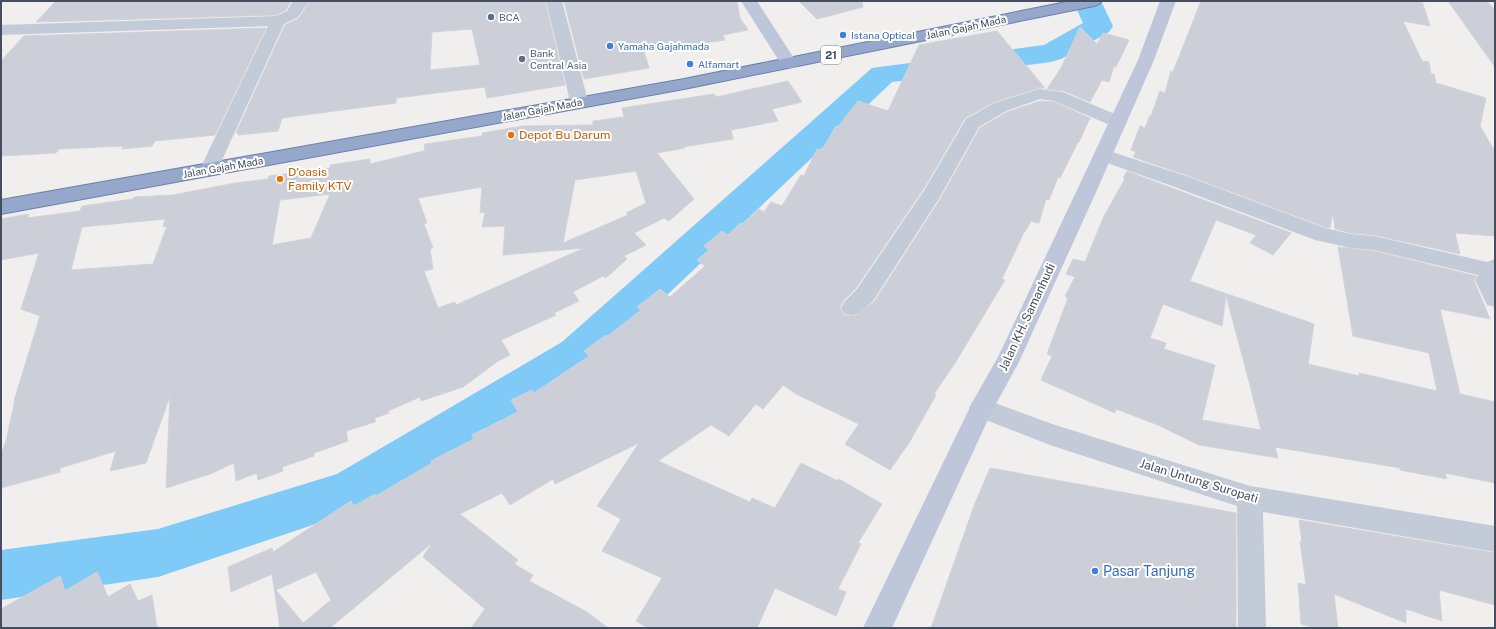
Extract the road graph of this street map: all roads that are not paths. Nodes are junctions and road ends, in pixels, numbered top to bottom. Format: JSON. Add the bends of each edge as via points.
{"nodes":[{"id":1,"x":301,"y":1,"type":"edge"},
{"id":2,"x":554,"y":1,"type":"edge"},
{"id":3,"x":749,"y":1,"type":"edge"},
{"id":4,"x":1168,"y":1,"type":"edge"},
{"id":5,"x":1087,"y":2,"type":"edge"},
{"id":6,"x":278,"y":20,"type":"junction"},
{"id":7,"x":18,"y":29,"type":"junction"},
{"id":8,"x":1,"y":30,"type":"edge"},
{"id":9,"x":1,"y":46,"type":"edge"},
{"id":10,"x":789,"y":63,"type":"junction"},
{"id":11,"x":579,"y":101,"type":"junction"},
{"id":12,"x":1118,"y":122,"type":"junction"},
{"id":13,"x":1103,"y":155,"type":"junction"},
{"id":14,"x":209,"y":169,"type":"junction"},
{"id":15,"x":1,"y":207,"type":"edge"},
{"id":16,"x":1494,"y":269,"type":"edge"},
{"id":17,"x":1495,"y":299,"type":"edge"},
{"id":18,"x":852,"y":308,"type":"dead end"},
{"id":19,"x":981,"y":408,"type":"junction"},
{"id":20,"x":1250,"y":498,"type":"junction"},
{"id":21,"x":1495,"y":539,"type":"edge"},
{"id":22,"x":878,"y":628,"type":"edge"},
{"id":23,"x":1252,"y":628,"type":"edge"}],
"edges":[{"from":1,"to":6,"type":"street","via":[[296,12]]},
{"from":2,"to":11,"type":"street"},
{"from":3,"to":10,"type":"main road"},
{"from":4,"to":12,"type":"main road","name":"Jalan KH. Samanhudi","via":[[1146,60]]},
{"from":5,"to":10,"type":"highway","name":"Jalan Gajah Mada","number":"21"},
{"from":6,"to":7,"type":"street"},
{"from":6,"to":14,"type":"street"},
{"from":7,"to":8,"type":"street"},
{"from":7,"to":9,"type":"street"},
{"from":10,"to":11,"type":"highway","name":"Jalan Gajah Mada","number":"21"},
{"from":11,"to":14,"type":"highway","name":"Jalan Gajah Mada","number":"21"},
{"from":12,"to":13,"type":"main road","name":"Jalan KH. Samanhudi"},
{"from":12,"to":18,"type":"street","via":[[1057,96],[1039,94],[1000,107],[972,123],[933,192],[865,295]]},
{"from":13,"to":16,"type":"street","via":[[1322,235]]},
{"from":13,"to":19,"type":"main road","name":"Jalan KH. Samanhudi","via":[[1007,362]]},
{"from":14,"to":15,"type":"highway","name":"Jalan Gajah Mada","number":"21"},
{"from":16,"to":17,"type":"street","via":[[1486,280]]},
{"from":19,"to":20,"type":"street","name":"Jalan Untung Suropati","via":[[1050,434]]},
{"from":19,"to":22,"type":"main road","name":"Jalan KH. Samanhudi"},
{"from":20,"to":21,"type":"street","name":"Jalan Untung Suropati"},
{"from":20,"to":23,"type":"street"}]}
